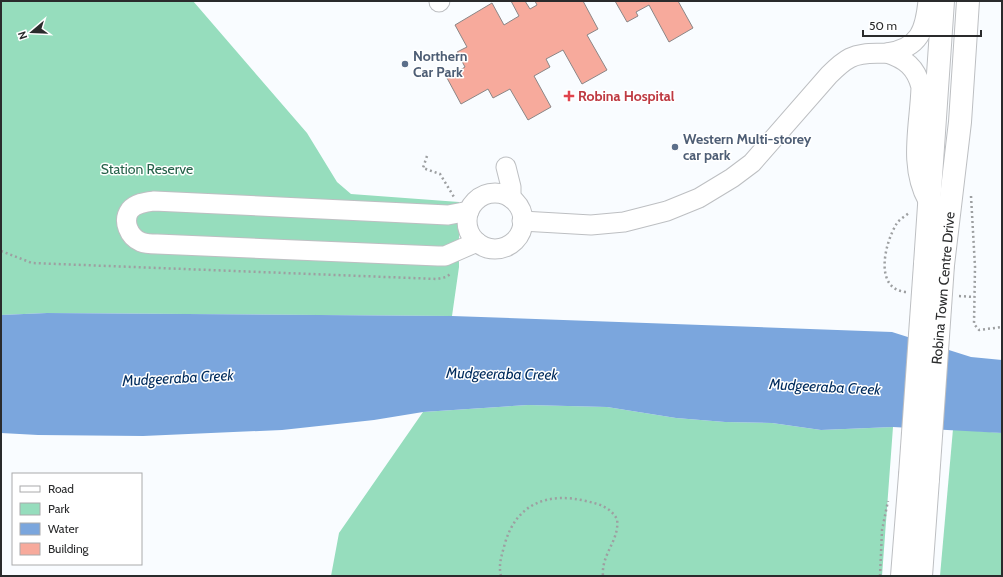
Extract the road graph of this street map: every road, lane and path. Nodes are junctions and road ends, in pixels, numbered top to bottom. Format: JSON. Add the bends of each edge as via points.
{"nodes":[{"id":1,"x":928,"y":1,"type":"edge"},
{"id":2,"x":943,"y":1,"type":"edge"},
{"id":3,"x":968,"y":1,"type":"edge"},
{"id":4,"x":886,"y":53,"type":"junction"},
{"id":5,"x":427,"y":156,"type":"dead end"},
{"id":6,"x":450,"y":189,"type":"dead end"},
{"id":7,"x":489,"y":193,"type":"junction"},
{"id":8,"x":971,"y":194,"type":"dead end"},
{"id":9,"x":510,"y":198,"type":"junction"},
{"id":10,"x":928,"y":201,"type":"junction"},
{"id":11,"x":469,"y":211,"type":"junction"},
{"id":12,"x":522,"y":221,"type":"junction"},
{"id":13,"x":477,"y":242,"type":"junction"},
{"id":14,"x":934,"y":264,"type":"junction"},
{"id":15,"x":1002,"y":327,"type":"edge"},
{"id":16,"x":919,"y":477,"type":"junction"},
{"id":17,"x":888,"y":500,"type":"dead end"},
{"id":18,"x":500,"y":576,"type":"edge"},
{"id":19,"x":603,"y":576,"type":"edge"},
{"id":20,"x":880,"y":576,"type":"edge"},
{"id":21,"x":902,"y":576,"type":"edge"},
{"id":22,"x":921,"y":576,"type":"edge"}],
"edges":[{"from":1,"to":4,"type":"lane","via":[[926,23],[919,37],[908,46]]},
{"from":2,"to":10,"type":"main road","name":"Robina Town Centre Drive"},
{"from":3,"to":14,"type":"main road","name":"Robina Town Centre Drive","via":[[960,122]]},
{"from":4,"to":10,"type":"lane","via":[[910,65],[918,76],[921,87],[916,165],[922,190]]},
{"from":4,"to":12,"type":"lane","via":[[851,57],[839,66],[752,163],[699,198],[624,222],[591,225]]},
{"from":5,"to":6,"type":"path","via":[[423,168],[440,174]]},
{"from":7,"to":9,"type":"lane","via":[[498,193]]},
{"from":7,"to":9,"type":"lane","via":[[506,167],[511,187]]},
{"from":7,"to":11,"type":"lane","via":[[477,200]]},
{"from":8,"to":15,"type":"path","via":[[975,267],[974,324],[979,330]]},
{"from":9,"to":12,"type":"lane","via":[[520,210]]},
{"from":10,"to":14,"type":"main road","name":"Robina Town Centre Drive"},
{"from":11,"to":13,"type":"lane","via":[[468,228]]},
{"from":11,"to":13,"type":"lane","via":[[448,214],[154,201],[134,207],[128,214],[127,224],[131,234],[140,242],[157,244],[444,256]]},
{"from":12,"to":13,"type":"lane","via":[[518,237],[503,247],[494,249]]},
{"from":14,"to":16,"type":"main road","name":"Robina Town Centre Drive","bridge":true},
{"from":16,"to":21,"type":"main road","name":"Robina Town Centre Drive"},
{"from":16,"to":22,"type":"main road","name":"Robina Town Centre Drive"},
{"from":17,"to":20,"type":"path","via":[[882,530]]},
{"from":18,"to":19,"type":"path","via":[[500,560],[514,523],[532,505],[547,499],[559,498],[599,504],[608,508],[617,519],[617,533],[606,553],[602,567]]}]}
